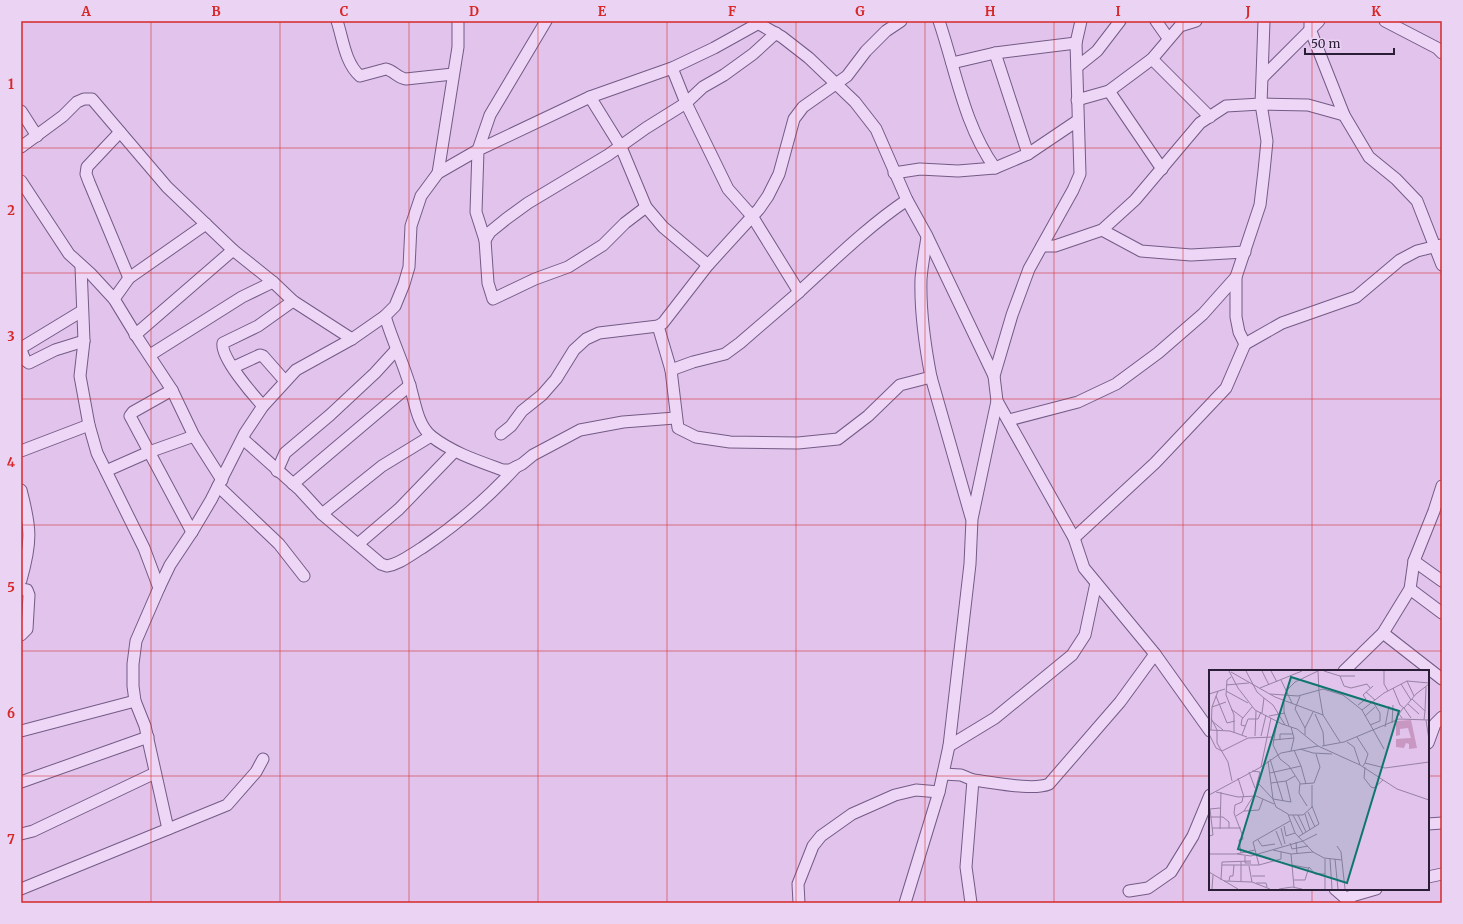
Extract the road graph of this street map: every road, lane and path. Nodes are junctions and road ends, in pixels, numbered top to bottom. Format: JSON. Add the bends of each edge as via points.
{"nodes":[{"id":1,"x":337,"y":21,"type":"edge"},
{"id":2,"x":458,"y":21,"type":"edge"},
{"id":3,"x":546,"y":21,"type":"edge"},
{"id":4,"x":901,"y":21,"type":"edge"},
{"id":5,"x":939,"y":21,"type":"edge"},
{"id":6,"x":1082,"y":21,"type":"edge"},
{"id":7,"x":1120,"y":21,"type":"edge"},
{"id":8,"x":1156,"y":21,"type":"edge"},
{"id":9,"x":1196,"y":21,"type":"edge"},
{"id":10,"x":1264,"y":21,"type":"edge"},
{"id":11,"x":1319,"y":21,"type":"edge"},
{"id":12,"x":1385,"y":21,"type":"edge"},
{"id":13,"x":757,"y":22,"type":"edge"},
{"id":14,"x":1310,"y":25,"type":"edge"},
{"id":15,"x":776,"y":33,"type":"junction"},
{"id":16,"x":1168,"y":38,"type":"junction"},
{"id":17,"x":1076,"y":43,"type":"junction"},
{"id":18,"x":995,"y":53,"type":"junction"},
{"id":19,"x":1442,"y":53,"type":"edge"},
{"id":20,"x":1152,"y":59,"type":"junction"},
{"id":21,"x":952,"y":63,"type":"junction"},
{"id":22,"x":1077,"y":67,"type":"junction"},
{"id":23,"x":672,"y":68,"type":"junction"},
{"id":24,"x":453,"y":74,"type":"junction"},
{"id":25,"x":1263,"y":77,"type":"junction"},
{"id":26,"x":835,"y":83,"type":"junction"},
{"id":27,"x":1109,"y":91,"type":"junction"},
{"id":28,"x":590,"y":97,"type":"junction"},
{"id":29,"x":1077,"y":100,"type":"junction"},
{"id":30,"x":686,"y":103,"type":"junction"},
{"id":31,"x":1261,"y":104,"type":"junction"},
{"id":32,"x":21,"y":111,"type":"edge"},
{"id":33,"x":1344,"y":115,"type":"junction"},
{"id":34,"x":1210,"y":117,"type":"junction"},
{"id":35,"x":1077,"y":120,"type":"junction"},
{"id":36,"x":120,"y":132,"type":"junction"},
{"id":37,"x":37,"y":136,"type":"junction"},
{"id":38,"x":21,"y":147,"type":"edge"},
{"id":39,"x":621,"y":147,"type":"junction"},
{"id":40,"x":478,"y":150,"type":"junction"},
{"id":41,"x":1028,"y":154,"type":"junction"},
{"id":42,"x":995,"y":168,"type":"junction"},
{"id":43,"x":1162,"y":169,"type":"junction"},
{"id":44,"x":438,"y":173,"type":"junction"},
{"id":45,"x":894,"y":173,"type":"junction"},
{"id":46,"x":21,"y":181,"type":"edge"},
{"id":47,"x":907,"y":200,"type":"junction"},
{"id":48,"x":646,"y":207,"type":"junction"},
{"id":49,"x":752,"y":216,"type":"junction"},
{"id":50,"x":206,"y":224,"type":"junction"},
{"id":51,"x":1102,"y":230,"type":"junction"},
{"id":52,"x":927,"y":236,"type":"junction"},
{"id":53,"x":485,"y":240,"type":"junction"},
{"id":54,"x":1042,"y":246,"type":"junction"},
{"id":55,"x":1439,"y":246,"type":"edge"},
{"id":56,"x":233,"y":250,"type":"junction"},
{"id":57,"x":1245,"y":252,"type":"junction"},
{"id":58,"x":708,"y":265,"type":"junction"},
{"id":59,"x":1442,"y":265,"type":"edge"},
{"id":60,"x":81,"y":267,"type":"junction"},
{"id":61,"x":129,"y":278,"type":"junction"},
{"id":62,"x":1236,"y":278,"type":"junction"},
{"id":63,"x":273,"y":282,"type":"junction"},
{"id":64,"x":799,"y":292,"type":"junction"},
{"id":65,"x":114,"y":299,"type":"junction"},
{"id":66,"x":293,"y":301,"type":"junction"},
{"id":67,"x":82,"y":311,"type":"junction"},
{"id":68,"x":385,"y":316,"type":"junction"},
{"id":69,"x":658,"y":326,"type":"junction"},
{"id":70,"x":135,"y":335,"type":"junction"},
{"id":71,"x":352,"y":339,"type":"junction"},
{"id":72,"x":84,"y":341,"type":"junction"},
{"id":73,"x":1246,"y":344,"type":"junction"},
{"id":74,"x":21,"y":349,"type":"edge"},
{"id":75,"x":396,"y":350,"type":"junction"},
{"id":76,"x":150,"y":355,"type":"junction"},
{"id":77,"x":234,"y":368,"type":"junction"},
{"id":78,"x":671,"y":370,"type":"junction"},
{"id":79,"x":994,"y":376,"type":"junction"},
{"id":80,"x":931,"y":377,"type":"junction"},
{"id":81,"x":285,"y":381,"type":"junction"},
{"id":82,"x":410,"y":385,"type":"junction"},
{"id":83,"x":172,"y":390,"type":"junction"},
{"id":84,"x":997,"y":401,"type":"junction"},
{"id":85,"x":263,"y":406,"type":"junction"},
{"id":86,"x":676,"y":418,"type":"junction"},
{"id":87,"x":1009,"y":420,"type":"junction"},
{"id":88,"x":89,"y":425,"type":"junction"},
{"id":89,"x":501,"y":434,"type":"dead end"},
{"id":90,"x":194,"y":436,"type":"junction"},
{"id":91,"x":431,"y":436,"type":"junction"},
{"id":92,"x":243,"y":439,"type":"junction"},
{"id":93,"x":21,"y":451,"type":"edge"},
{"id":94,"x":149,"y":452,"type":"junction"},
{"id":95,"x":454,"y":452,"type":"junction"},
{"id":96,"x":517,"y":467,"type":"junction"},
{"id":97,"x":106,"y":471,"type":"junction"},
{"id":98,"x":278,"y":471,"type":"junction"},
{"id":99,"x":220,"y":483,"type":"junction"},
{"id":100,"x":293,"y":484,"type":"junction"},
{"id":101,"x":1442,"y":486,"type":"edge"},
{"id":102,"x":21,"y":490,"type":"edge"},
{"id":103,"x":322,"y":514,"type":"junction"},
{"id":104,"x":972,"y":519,"type":"junction"},
{"id":105,"x":192,"y":532,"type":"junction"},
{"id":106,"x":1074,"y":538,"type":"junction"},
{"id":107,"x":358,"y":544,"type":"junction"},
{"id":108,"x":1414,"y":561,"type":"junction"},
{"id":109,"x":304,"y":576,"type":"dead end"},
{"id":110,"x":21,"y":580,"type":"edge"},
{"id":111,"x":1442,"y":580,"type":"edge"},
{"id":112,"x":1096,"y":583,"type":"junction"},
{"id":113,"x":159,"y":588,"type":"junction"},
{"id":114,"x":21,"y":589,"type":"edge"},
{"id":115,"x":1410,"y":589,"type":"junction"},
{"id":116,"x":1442,"y":613,"type":"edge"},
{"id":117,"x":1382,"y":633,"type":"junction"},
{"id":118,"x":21,"y":635,"type":"edge"},
{"id":119,"x":1155,"y":654,"type":"junction"},
{"id":120,"x":1345,"y":670,"type":"edge"},
{"id":121,"x":1442,"y":679,"type":"edge"},
{"id":122,"x":135,"y":701,"type":"junction"},
{"id":123,"x":1435,"y":720,"type":"edge"},
{"id":124,"x":21,"y":730,"type":"edge"},
{"id":125,"x":1209,"y":730,"type":"edge"},
{"id":126,"x":148,"y":737,"type":"junction"},
{"id":127,"x":1429,"y":740,"type":"edge"},
{"id":128,"x":950,"y":746,"type":"junction"},
{"id":129,"x":263,"y":759,"type":"dead end"},
{"id":130,"x":155,"y":773,"type":"junction"},
{"id":131,"x":943,"y":774,"type":"junction"},
{"id":132,"x":973,"y":780,"type":"junction"},
{"id":133,"x":21,"y":782,"type":"edge"},
{"id":134,"x":939,"y":792,"type":"junction"},
{"id":135,"x":1209,"y":797,"type":"edge"},
{"id":136,"x":1442,"y":823,"type":"edge"},
{"id":137,"x":1429,"y":824,"type":"edge"},
{"id":138,"x":168,"y":829,"type":"junction"},
{"id":139,"x":21,"y":834,"type":"edge"},
{"id":140,"x":1442,"y":874,"type":"edge"},
{"id":141,"x":1429,"y":877,"type":"edge"},
{"id":142,"x":21,"y":889,"type":"edge"},
{"id":143,"x":1336,"y":890,"type":"edge"},
{"id":144,"x":1374,"y":890,"type":"edge"},
{"id":145,"x":1130,"y":891,"type":"dead end"},
{"id":146,"x":1348,"y":901,"type":"edge"},
{"id":147,"x":799,"y":903,"type":"edge"},
{"id":148,"x":905,"y":903,"type":"edge"},
{"id":149,"x":971,"y":903,"type":"edge"}],
"edges":[{"from":1,"to":24,"type":"street","via":[[350,63],[360,76],[386,69],[399,78],[406,79]]},
{"from":2,"to":24,"type":"street","via":[[458,47]]},
{"from":3,"to":40,"type":"street","via":[[490,115]]},
{"from":4,"to":26,"type":"street","via":[[886,31],[866,51],[847,76]]},
{"from":5,"to":21,"type":"street"},
{"from":6,"to":17,"type":"street"},
{"from":7,"to":22,"type":"street","via":[[1097,51]]},
{"from":8,"to":16,"type":"street"},
{"from":9,"to":16,"type":"street","via":[[1180,26]]},
{"from":10,"to":25,"type":"street"},
{"from":11,"to":14,"type":"street"},
{"from":12,"to":19,"type":"street"},
{"from":13,"to":15,"type":"street"},
{"from":13,"to":23,"type":"street","via":[[714,48]]},
{"from":14,"to":25,"type":"street"},
{"from":14,"to":33,"type":"street"},
{"from":15,"to":26,"type":"street","via":[[809,58]]},
{"from":15,"to":30,"type":"street","via":[[724,75],[703,87]]},
{"from":16,"to":20,"type":"street"},
{"from":17,"to":18,"type":"street"},
{"from":17,"to":22,"type":"street"},
{"from":18,"to":21,"type":"street"},
{"from":18,"to":41,"type":"street"},
{"from":20,"to":27,"type":"street"},
{"from":20,"to":34,"type":"street"},
{"from":21,"to":42,"type":"street","via":[[979,144]]},
{"from":22,"to":29,"type":"street"},
{"from":23,"to":28,"type":"street"},
{"from":23,"to":30,"type":"street"},
{"from":24,"to":44,"type":"street"},
{"from":25,"to":31,"type":"street"},
{"from":26,"to":45,"type":"street","via":[[855,102],[876,129]]},
{"from":26,"to":49,"type":"street","via":[[804,107],[794,119],[779,174],[768,196]]},
{"from":27,"to":29,"type":"street"},
{"from":27,"to":43,"type":"street"},
{"from":28,"to":39,"type":"street"},
{"from":28,"to":40,"type":"street"},
{"from":29,"to":35,"type":"street"},
{"from":30,"to":39,"type":"street"},
{"from":30,"to":49,"type":"street","via":[[728,189]]},
{"from":31,"to":33,"type":"street","via":[[1308,106]]},
{"from":31,"to":34,"type":"street","via":[[1226,106]]},
{"from":31,"to":57,"type":"street","via":[[1267,141],[1264,171],[1260,205]]},
{"from":32,"to":37,"type":"street"},
{"from":33,"to":55,"type":"street","via":[[1369,157],[1396,179],[1417,201]]},
{"from":34,"to":43,"type":"street","via":[[1200,123]]},
{"from":35,"to":41,"type":"street"},
{"from":35,"to":54,"type":"street","via":[[1080,174]]},
{"from":36,"to":37,"type":"street","via":[[92,99],[84,99]]},
{"from":36,"to":50,"type":"street","via":[[167,186]]},
{"from":36,"to":61,"type":"street","via":[[87,167],[86,174]]},
{"from":37,"to":38,"type":"street"},
{"from":39,"to":48,"type":"street"},
{"from":39,"to":53,"type":"street","via":[[528,203],[490,232]]},
{"from":40,"to":44,"type":"street"},
{"from":40,"to":53,"type":"street","via":[[476,212]]},
{"from":41,"to":42,"type":"street"},
{"from":42,"to":45,"type":"street","via":[[958,171],[920,169]]},
{"from":43,"to":51,"type":"street","via":[[1135,200]]},
{"from":44,"to":68,"type":"street","via":[[421,196],[411,226],[404,284],[395,306]]},
{"from":45,"to":47,"type":"street"},
{"from":46,"to":60,"type":"street","via":[[68,254]]},
{"from":47,"to":52,"type":"street"},
{"from":47,"to":64,"type":"street","via":[[863,233]]},
{"from":48,"to":53,"type":"street","via":[[602,245],[568,267],[492,299],[488,283]]},
{"from":48,"to":58,"type":"street","via":[[663,227]]},
{"from":49,"to":58,"type":"street"},
{"from":49,"to":64,"type":"street"},
{"from":50,"to":56,"type":"street"},
{"from":50,"to":61,"type":"street"},
{"from":51,"to":54,"type":"street","via":[[1055,246]]},
{"from":51,"to":57,"type":"street","via":[[1141,251],[1191,255]]},
{"from":52,"to":79,"type":"street"},
{"from":52,"to":80,"type":"street","via":[[921,278],[921,305]]},
{"from":54,"to":79,"type":"street","via":[[1029,269],[1014,308]]},
{"from":55,"to":59,"type":"street"},
{"from":55,"to":73,"type":"street","via":[[1400,260],[1356,296],[1282,323]]},
{"from":56,"to":63,"type":"street"},
{"from":56,"to":70,"type":"street"},
{"from":57,"to":62,"type":"street"},
{"from":58,"to":69,"type":"street"},
{"from":60,"to":65,"type":"street"},
{"from":60,"to":67,"type":"street"},
{"from":61,"to":65,"type":"street"},
{"from":62,"to":73,"type":"street","via":[[1236,317],[1239,332]]},
{"from":62,"to":87,"type":"street","via":[[1203,314],[1158,353],[1116,384],[1078,402]]},
{"from":63,"to":66,"type":"street"},
{"from":63,"to":76,"type":"street","via":[[242,297]]},
{"from":64,"to":78,"type":"street","via":[[725,354]]},
{"from":65,"to":70,"type":"street"},
{"from":66,"to":71,"type":"street"},
{"from":66,"to":77,"type":"street","via":[[258,326],[223,343],[225,354]]},
{"from":67,"to":72,"type":"street"},
{"from":67,"to":74,"type":"street"},
{"from":68,"to":71,"type":"street"},
{"from":68,"to":75,"type":"street"},
{"from":69,"to":78,"type":"street"},
{"from":69,"to":89,"type":"street","via":[[599,333],[586,339],[574,350],[556,379],[542,395],[522,411]]},
{"from":70,"to":76,"type":"street"},
{"from":71,"to":81,"type":"street","via":[[296,370]]},
{"from":72,"to":74,"type":"street","via":[[55,350],[29,363]]},
{"from":72,"to":88,"type":"street","via":[[80,376]]},
{"from":73,"to":106,"type":"street","via":[[1226,388],[1155,463]]},
{"from":75,"to":82,"type":"street"},
{"from":75,"to":98,"type":"street","via":[[330,415],[285,453]]},
{"from":76,"to":83,"type":"street"},
{"from":77,"to":81,"type":"street","via":[[260,354]]},
{"from":77,"to":85,"type":"street"},
{"from":78,"to":86,"type":"street"},
{"from":79,"to":84,"type":"street"},
{"from":80,"to":86,"type":"street","via":[[900,385],[868,416],[838,439],[798,443],[730,442],[696,437],[678,428]]},
{"from":80,"to":104,"type":"street"},
{"from":81,"to":85,"type":"street"},
{"from":82,"to":91,"type":"street","via":[[417,412]]},
{"from":82,"to":100,"type":"street"},
{"from":83,"to":90,"type":"street"},
{"from":83,"to":94,"type":"street","via":[[130,414]]},
{"from":84,"to":87,"type":"street"},
{"from":84,"to":104,"type":"street"},
{"from":85,"to":92,"type":"street"},
{"from":86,"to":96,"type":"street","via":[[623,422],[580,430],[533,455]]},
{"from":87,"to":106,"type":"street"},
{"from":88,"to":93,"type":"street"},
{"from":88,"to":97,"type":"street","via":[[97,453]]},
{"from":90,"to":94,"type":"street"},
{"from":90,"to":99,"type":"street"},
{"from":91,"to":95,"type":"street"},
{"from":91,"to":103,"type":"street","via":[[382,466]]},
{"from":92,"to":98,"type":"street"},
{"from":92,"to":99,"type":"street"},
{"from":94,"to":97,"type":"street"},
{"from":94,"to":105,"type":"street"},
{"from":95,"to":96,"type":"street","via":[[503,470]]},
{"from":95,"to":107,"type":"street","via":[[399,508]]},
{"from":96,"to":107,"type":"street","via":[[481,504],[443,534],[399,563],[387,566],[381,564]]},
{"from":97,"to":113,"type":"street","via":[[144,548]]},
{"from":98,"to":100,"type":"street"},
{"from":99,"to":105,"type":"street"},
{"from":99,"to":109,"type":"street","via":[[279,544]]},
{"from":100,"to":103,"type":"street"},
{"from":101,"to":108,"type":"street"},
{"from":102,"to":110,"type":"street","via":[[30,538]]},
{"from":103,"to":107,"type":"street"},
{"from":104,"to":128,"type":"street","via":[[970,564]]},
{"from":105,"to":113,"type":"street","via":[[170,565]]},
{"from":106,"to":112,"type":"street","via":[[1084,568]]},
{"from":108,"to":111,"type":"street"},
{"from":108,"to":115,"type":"street"},
{"from":112,"to":119,"type":"street"},
{"from":112,"to":128,"type":"street","via":[[1084,635],[1072,655],[996,718]]},
{"from":113,"to":122,"type":"street","via":[[136,641],[133,664]]},
{"from":114,"to":118,"type":"street","via":[[27,590],[29,595],[27,629]]},
{"from":115,"to":116,"type":"street"},
{"from":115,"to":117,"type":"street"},
{"from":117,"to":120,"type":"street"},
{"from":117,"to":121,"type":"street"},
{"from":119,"to":125,"type":"street"},
{"from":119,"to":132,"type":"street","via":[[1120,702],[1049,784],[1025,786]]},
{"from":122,"to":124,"type":"street"},
{"from":122,"to":126,"type":"street"},
{"from":123,"to":127,"type":"street"},
{"from":126,"to":130,"type":"street"},
{"from":126,"to":133,"type":"street"},
{"from":128,"to":131,"type":"street"},
{"from":129,"to":138,"type":"street","via":[[256,772],[227,805]]},
{"from":130,"to":138,"type":"street"},
{"from":130,"to":139,"type":"street"},
{"from":131,"to":132,"type":"street","via":[[961,775]]},
{"from":131,"to":134,"type":"street"},
{"from":132,"to":149,"type":"street","via":[[966,867]]},
{"from":134,"to":147,"type":"street","via":[[916,790],[895,795],[852,814],[822,836],[813,846],[798,884]]},
{"from":134,"to":148,"type":"street"},
{"from":135,"to":145,"type":"street","via":[[1193,836],[1171,872],[1148,888]]},
{"from":136,"to":137,"type":"street"},
{"from":138,"to":142,"type":"street"},
{"from":140,"to":141,"type":"street"},
{"from":143,"to":146,"type":"street"},
{"from":144,"to":146,"type":"street"}]}
